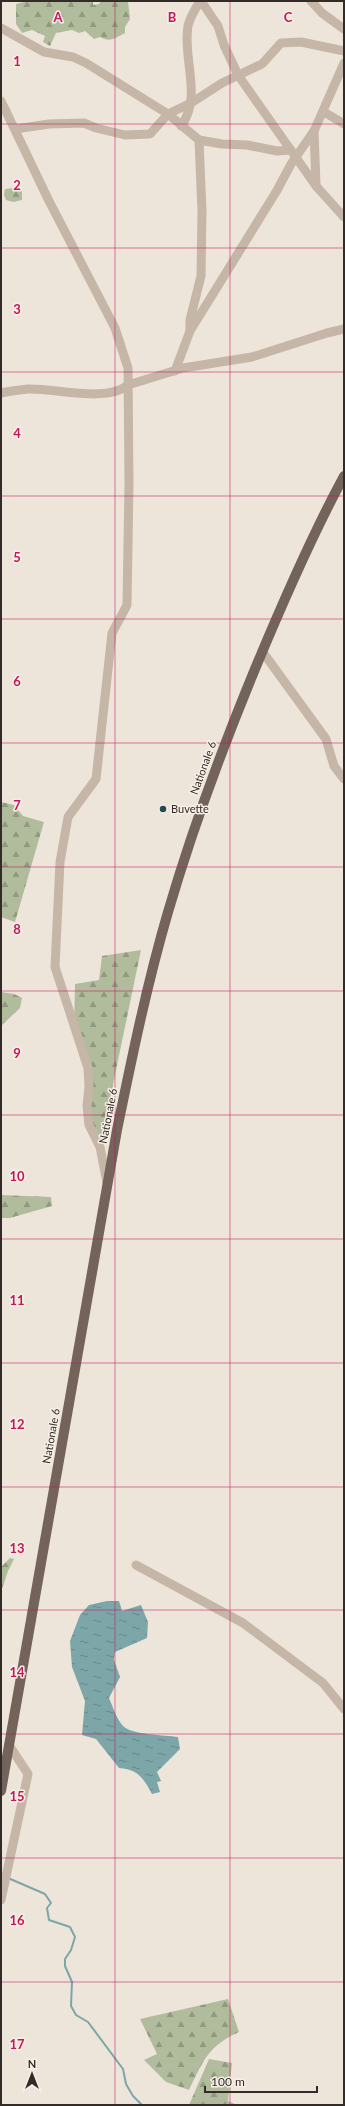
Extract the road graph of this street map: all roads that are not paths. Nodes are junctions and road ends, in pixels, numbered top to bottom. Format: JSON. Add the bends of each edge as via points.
{"nodes":[{"id":1,"x":200,"y":1,"type":"edge"},
{"id":2,"x":310,"y":1,"type":"edge"},
{"id":3,"x":1,"y":28,"type":"edge"},
{"id":4,"x":344,"y":29,"type":"edge"},
{"id":5,"x":344,"y":51,"type":"edge"},
{"id":6,"x":344,"y":63,"type":"edge"},
{"id":7,"x":238,"y":76,"type":"junction"},
{"id":8,"x":1,"y":101,"type":"edge"},
{"id":9,"x":191,"y":103,"type":"junction"},
{"id":10,"x":324,"y":112,"type":"junction"},
{"id":11,"x":168,"y":114,"type":"junction"},
{"id":12,"x":344,"y":124,"type":"edge"},
{"id":13,"x":182,"y":126,"type":"junction"},
{"id":14,"x":15,"y":129,"type":"junction"},
{"id":15,"x":314,"y":131,"type":"junction"},
{"id":16,"x":199,"y":140,"type":"junction"},
{"id":17,"x":293,"y":153,"type":"junction"},
{"id":18,"x":316,"y":186,"type":"junction"},
{"id":19,"x":344,"y":217,"type":"edge"},
{"id":20,"x":344,"y":329,"type":"edge"},
{"id":21,"x":190,"y":331,"type":"junction"},
{"id":22,"x":175,"y":371,"type":"junction"},
{"id":23,"x":128,"y":385,"type":"junction"},
{"id":24,"x":1,"y":393,"type":"edge"},
{"id":25,"x":344,"y":476,"type":"edge"},
{"id":26,"x":262,"y":651,"type":"junction"},
{"id":27,"x":344,"y":779,"type":"edge"},
{"id":28,"x":108,"y":1187,"type":"junction"},
{"id":29,"x":136,"y":1565,"type":"dead end"},
{"id":30,"x":344,"y":1710,"type":"edge"},
{"id":31,"x":9,"y":1746,"type":"junction"},
{"id":32,"x":1,"y":1791,"type":"edge"},
{"id":33,"x":1,"y":1900,"type":"edge"}],
"edges":[{"from":1,"to":7,"type":"street","via":[[218,26]]},
{"from":1,"to":9,"type":"street","via":[[188,26]]},
{"from":2,"to":4,"type":"street"},
{"from":3,"to":11,"type":"street","via":[[44,52],[73,57],[86,63]]},
{"from":5,"to":7,"type":"street","via":[[301,42],[284,42],[277,45],[262,64]]},
{"from":6,"to":10,"type":"street"},
{"from":7,"to":9,"type":"street"},
{"from":7,"to":17,"type":"street"},
{"from":8,"to":14,"type":"street"},
{"from":9,"to":11,"type":"street"},
{"from":9,"to":13,"type":"street"},
{"from":10,"to":12,"type":"street"},
{"from":10,"to":15,"type":"street"},
{"from":11,"to":13,"type":"street"},
{"from":11,"to":14,"type":"street","via":[[150,134],[137,136],[110,132],[84,123],[49,124]]},
{"from":13,"to":16,"type":"street"},
{"from":14,"to":23,"type":"street","via":[[115,328],[128,368]]},
{"from":15,"to":17,"type":"street"},
{"from":15,"to":18,"type":"street"},
{"from":16,"to":17,"type":"street"},
{"from":16,"to":21,"type":"street","via":[[201,276],[190,320]]},
{"from":17,"to":18,"type":"street"},
{"from":17,"to":21,"type":"street","via":[[276,192]]},
{"from":18,"to":19,"type":"street"},
{"from":20,"to":22,"type":"street","via":[[252,358]]},
{"from":21,"to":22,"type":"street"},
{"from":22,"to":23,"type":"street"},
{"from":23,"to":24,"type":"street","via":[[121,391],[96,394],[29,389]]},
{"from":23,"to":28,"type":"street","via":[[127,605],[112,632],[96,780],[68,817],[60,862],[55,967],[88,1068],[89,1125],[100,1147]]},
{"from":25,"to":26,"type":"main road","name":"Nationale 6","via":[[305,554]]},
{"from":26,"to":27,"type":"street","via":[[326,739],[334,766]]},
{"from":26,"to":28,"type":"main road","name":"Nationale 6","via":[[210,784],[168,914],[129,1072]]},
{"from":28,"to":31,"type":"main road","name":"Nationale 6"},
{"from":29,"to":30,"type":"street","via":[[243,1623],[323,1683]]},
{"from":31,"to":32,"type":"main road","name":"Nationale 6"},
{"from":31,"to":33,"type":"street","via":[[28,1774]]}]}
